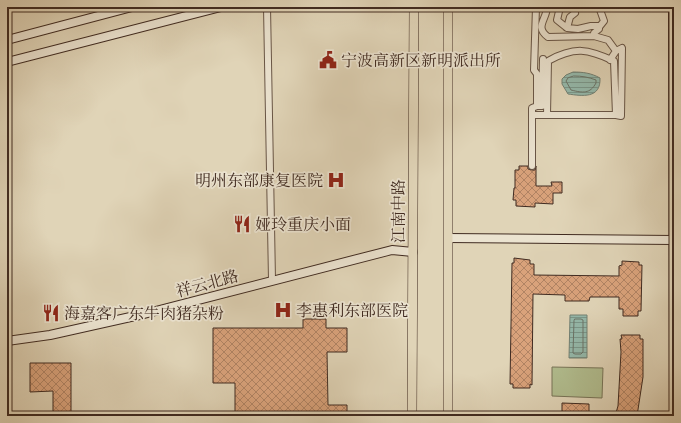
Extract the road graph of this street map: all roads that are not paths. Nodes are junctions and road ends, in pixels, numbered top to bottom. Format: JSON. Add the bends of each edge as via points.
{"nodes":[{"id":1,"x":132,"y":7,"type":"edge"},
{"id":2,"x":221,"y":7,"type":"edge"},
{"id":3,"x":267,"y":7,"type":"edge"},
{"id":4,"x":414,"y":7,"type":"edge"},
{"id":5,"x":448,"y":7,"type":"edge"},
{"id":6,"x":536,"y":7,"type":"edge"},
{"id":7,"x":547,"y":7,"type":"edge"},
{"id":8,"x":560,"y":7,"type":"edge"},
{"id":9,"x":599,"y":7,"type":"edge"},
{"id":10,"x":674,"y":7,"type":"edge"},
{"id":11,"x":575,"y":13,"type":"dead end"},
{"id":12,"x":674,"y":14,"type":"edge"},
{"id":13,"x":599,"y":26,"type":"junction"},
{"id":14,"x":567,"y":28,"type":"junction"},
{"id":15,"x":594,"y":36,"type":"junction"},
{"id":16,"x":7,"y":40,"type":"edge"},
{"id":17,"x":616,"y":51,"type":"junction"},
{"id":18,"x":543,"y":59,"type":"dead end"},
{"id":19,"x":610,"y":60,"type":"junction"},
{"id":20,"x":7,"y":62,"type":"edge"},
{"id":21,"x":537,"y":106,"type":"junction"},
{"id":22,"x":532,"y":115,"type":"junction"},
{"id":23,"x":547,"y":115,"type":"junction"},
{"id":24,"x":616,"y":115,"type":"junction"},
{"id":25,"x":532,"y":166,"type":"dead end"},
{"id":26,"x":448,"y":238,"type":"junction"},
{"id":27,"x":674,"y":240,"type":"edge"},
{"id":28,"x":413,"y":252,"type":"junction"},
{"id":29,"x":272,"y":280,"type":"junction"},
{"id":30,"x":7,"y":341,"type":"edge"},
{"id":31,"x":412,"y":416,"type":"edge"},
{"id":32,"x":448,"y":416,"type":"edge"},
{"id":33,"x":674,"y":416,"type":"edge"}],
"edges":[{"from":1,"to":16,"type":"street"},
{"from":2,"to":20,"type":"street"},
{"from":3,"to":29,"type":"street"},
{"from":4,"to":28,"type":"main road","name":"江南中路"},
{"from":5,"to":26,"type":"main road"},
{"from":6,"to":21,"type":"street","via":[[534,70],[537,74]]},
{"from":7,"to":15,"type":"street","via":[[541,27],[548,37]]},
{"from":8,"to":14,"type":"street","via":[[557,20]]},
{"from":9,"to":13,"type":"street","via":[[604,21]]},
{"from":10,"to":12,"type":"street"},
{"from":11,"to":14,"type":"street","via":[[570,17]]},
{"from":12,"to":27,"type":"street"},
{"from":13,"to":14,"type":"street"},
{"from":13,"to":15,"type":"street"},
{"from":15,"to":17,"type":"street","via":[[608,40]]},
{"from":17,"to":19,"type":"street"},
{"from":17,"to":24,"type":"street","via":[[622,48],[621,116]]},
{"from":18,"to":21,"type":"street","via":[[542,106]]},
{"from":19,"to":23,"type":"street","via":[[586,50],[577,50],[548,61]]},
{"from":19,"to":24,"type":"street","via":[[614,61]]},
{"from":21,"to":22,"type":"street","via":[[532,108]]},
{"from":22,"to":23,"type":"street"},
{"from":22,"to":25,"type":"street"},
{"from":23,"to":24,"type":"street"},
{"from":26,"to":27,"type":"street"},
{"from":26,"to":32,"type":"main road"},
{"from":27,"to":33,"type":"street"},
{"from":28,"to":29,"type":"street","name":"祥云北路","via":[[392,250]]},
{"from":28,"to":31,"type":"main road","name":"江南中路"},
{"from":29,"to":30,"type":"street","name":"祥云北路","via":[[137,315],[50,335]]}]}
